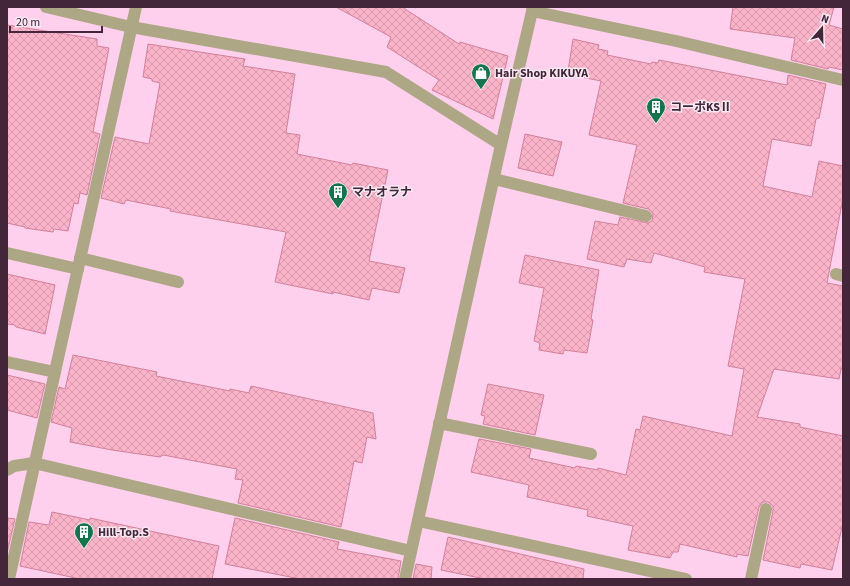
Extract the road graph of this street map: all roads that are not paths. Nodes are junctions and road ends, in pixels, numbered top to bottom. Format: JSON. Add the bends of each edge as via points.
{"nodes":[{"id":1,"x":46,"y":7,"type":"edge"},
{"id":2,"x":136,"y":7,"type":"edge"},
{"id":3,"x":533,"y":9,"type":"edge"},
{"id":4,"x":131,"y":27,"type":"junction"},
{"id":5,"x":843,"y":80,"type":"edge"},
{"id":6,"x":501,"y":145,"type":"junction"},
{"id":7,"x":494,"y":179,"type":"junction"},
{"id":8,"x":646,"y":216,"type":"dead end"},
{"id":9,"x":7,"y":253,"type":"edge"},
{"id":10,"x":79,"y":264,"type":"junction"},
{"id":11,"x":178,"y":282,"type":"dead end"},
{"id":12,"x":7,"y":362,"type":"edge"},
{"id":13,"x":55,"y":372,"type":"junction"},
{"id":14,"x":439,"y":422,"type":"junction"},
{"id":15,"x":591,"y":454,"type":"dead end"},
{"id":16,"x":34,"y":463,"type":"junction"},
{"id":17,"x":7,"y":470,"type":"edge"},
{"id":18,"x":766,"y":510,"type":"dead end"},
{"id":19,"x":418,"y":521,"type":"junction"},
{"id":20,"x":411,"y":551,"type":"junction"},
{"id":21,"x":8,"y":579,"type":"edge"},
{"id":22,"x":405,"y":579,"type":"edge"},
{"id":23,"x":686,"y":579,"type":"edge"},
{"id":24,"x":752,"y":579,"type":"edge"}],
"edges":[{"from":1,"to":4,"type":"street"},
{"from":2,"to":4,"type":"street"},
{"from":3,"to":5,"type":"street"},
{"from":3,"to":6,"type":"street"},
{"from":4,"to":6,"type":"street","via":[[386,72]]},
{"from":4,"to":10,"type":"street"},
{"from":6,"to":7,"type":"street"},
{"from":7,"to":8,"type":"street"},
{"from":7,"to":14,"type":"street"},
{"from":9,"to":10,"type":"street"},
{"from":10,"to":11,"type":"street"},
{"from":10,"to":13,"type":"street"},
{"from":12,"to":13,"type":"street"},
{"from":13,"to":16,"type":"street"},
{"from":14,"to":15,"type":"street"},
{"from":14,"to":19,"type":"street"},
{"from":16,"to":17,"type":"street","via":[[14,466]]},
{"from":16,"to":20,"type":"street"},
{"from":16,"to":21,"type":"street"},
{"from":18,"to":24,"type":"street"},
{"from":19,"to":20,"type":"street"},
{"from":19,"to":23,"type":"street"},
{"from":20,"to":22,"type":"street"}]}
